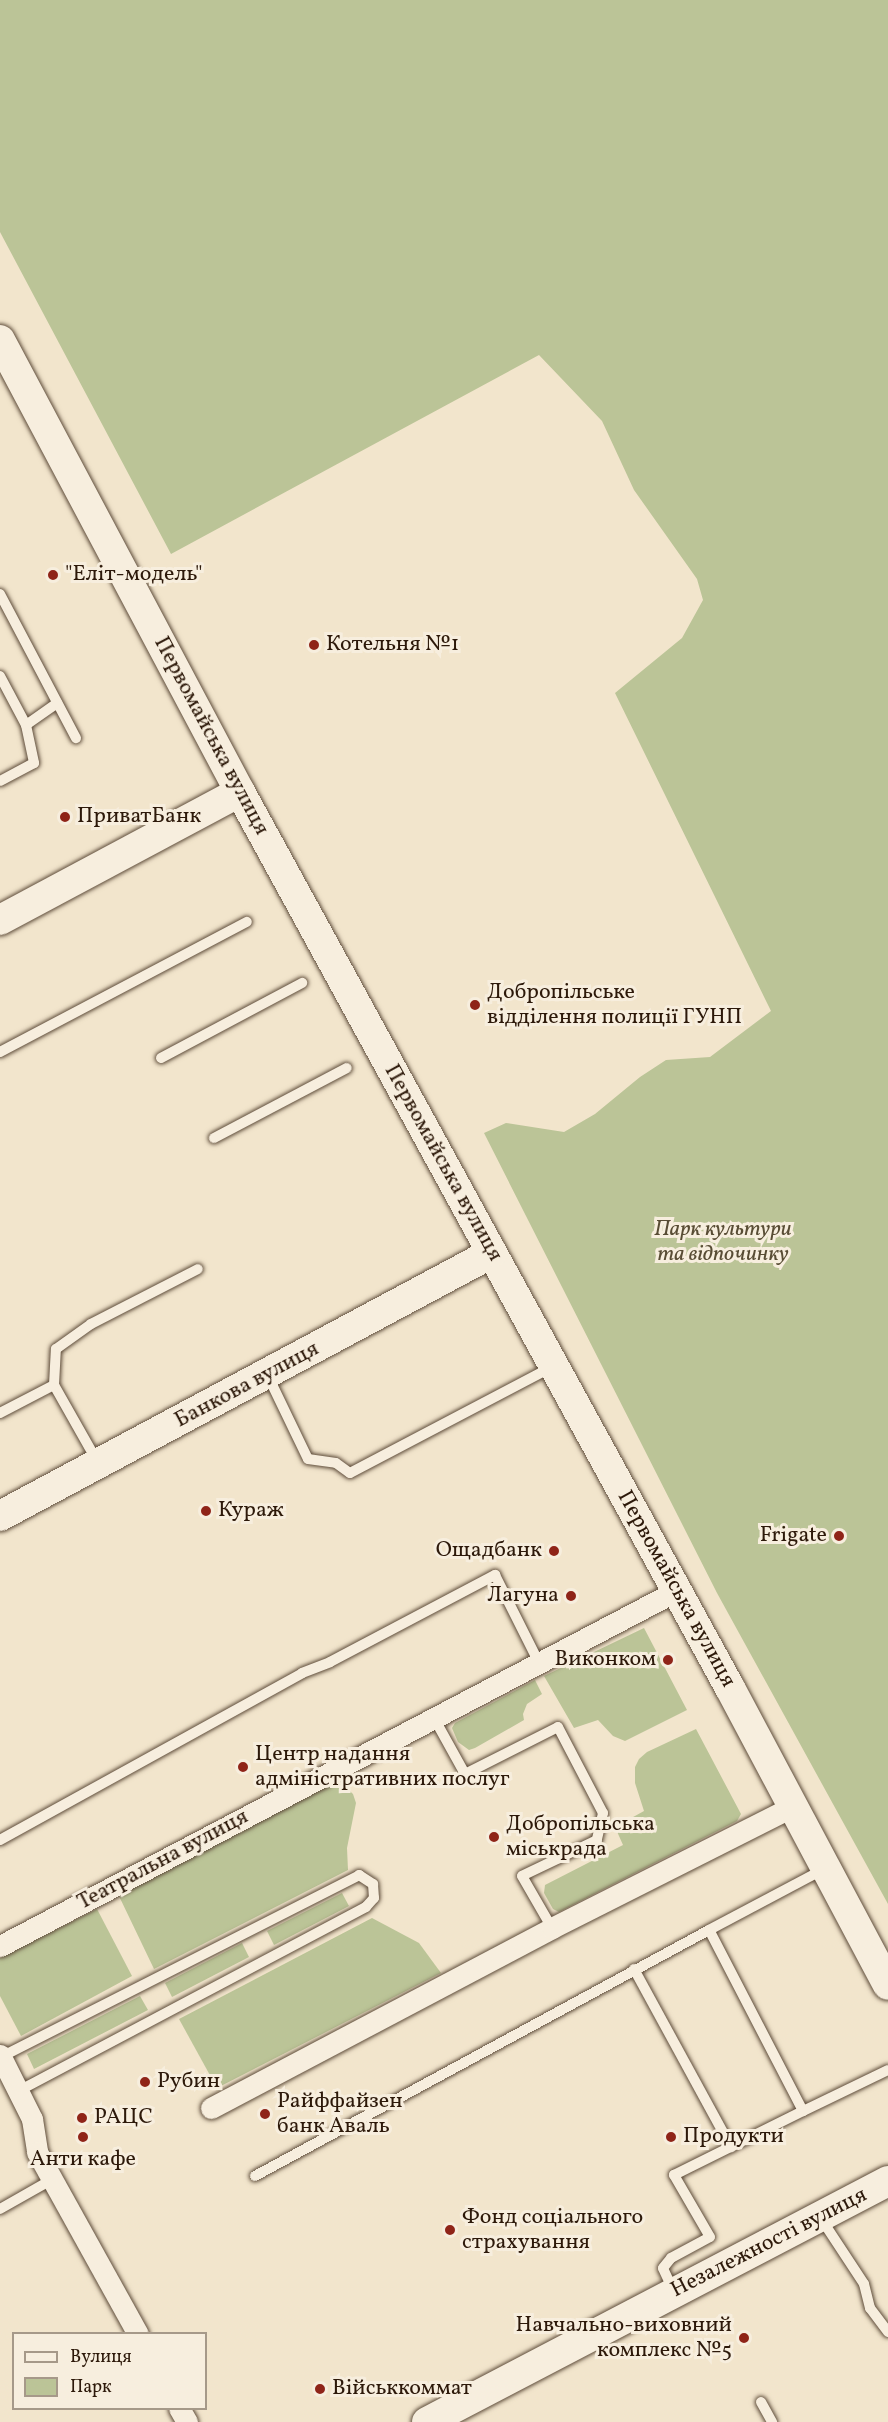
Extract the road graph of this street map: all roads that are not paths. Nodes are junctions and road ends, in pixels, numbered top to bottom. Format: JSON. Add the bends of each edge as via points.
{"nodes":[{"id":1,"x":0,"y":340,"type":"edge"},
{"id":2,"x":0,"y":594,"type":"edge"},
{"id":3,"x":0,"y":676,"type":"edge"},
{"id":4,"x":57,"y":703,"type":"junction"},
{"id":5,"x":26,"y":726,"type":"junction"},
{"id":6,"x":76,"y":738,"type":"dead end"},
{"id":7,"x":0,"y":782,"type":"edge"},
{"id":8,"x":240,"y":792,"type":"junction"},
{"id":9,"x":0,"y":920,"type":"edge"},
{"id":10,"x":247,"y":922,"type":"dead end"},
{"id":11,"x":302,"y":983,"type":"dead end"},
{"id":12,"x":0,"y":1052,"type":"edge"},
{"id":13,"x":161,"y":1058,"type":"dead end"},
{"id":14,"x":348,"y":1068,"type":"dead end"},
{"id":15,"x":214,"y":1138,"type":"dead end"},
{"id":16,"x":492,"y":1254,"type":"junction"},
{"id":17,"x":198,"y":1269,"type":"dead end"},
{"id":18,"x":555,"y":1366,"type":"junction"},
{"id":19,"x":267,"y":1374,"type":"junction"},
{"id":20,"x":54,"y":1385,"type":"junction"},
{"id":21,"x":0,"y":1413,"type":"edge"},
{"id":22,"x":99,"y":1464,"type":"junction"},
{"id":23,"x":0,"y":1516,"type":"edge"},
{"id":24,"x":676,"y":1591,"type":"junction"},
{"id":25,"x":540,"y":1665,"type":"junction"},
{"id":26,"x":434,"y":1718,"type":"junction"},
{"id":27,"x":794,"y":1806,"type":"junction"},
{"id":28,"x":0,"y":1840,"type":"edge"},
{"id":29,"x":825,"y":1868,"type":"junction"},
{"id":30,"x":552,"y":1928,"type":"junction"},
{"id":31,"x":709,"y":1930,"type":"junction"},
{"id":32,"x":0,"y":1946,"type":"edge"},
{"id":33,"x":634,"y":1969,"type":"junction"},
{"id":34,"x":888,"y":1985,"type":"edge"},
{"id":35,"x":0,"y":2056,"type":"edge"},
{"id":36,"x":888,"y":2070,"type":"edge"},
{"id":37,"x":19,"y":2091,"type":"junction"},
{"id":38,"x":211,"y":2108,"type":"dead end"},
{"id":39,"x":803,"y":2111,"type":"junction"},
{"id":40,"x":731,"y":2147,"type":"junction"},
{"id":41,"x":255,"y":2176,"type":"dead end"},
{"id":42,"x":53,"y":2180,"type":"junction"},
{"id":43,"x":888,"y":2181,"type":"edge"},
{"id":44,"x":0,"y":2209,"type":"edge"},
{"id":45,"x":820,"y":2217,"type":"junction"},
{"id":46,"x":674,"y":2292,"type":"junction"},
{"id":47,"x":137,"y":2332,"type":"edge"},
{"id":48,"x":888,"y":2332,"type":"edge"},
{"id":49,"x":761,"y":2402,"type":"dead end"},
{"id":50,"x":428,"y":2422,"type":"edge"},
{"id":51,"x":772,"y":2422,"type":"edge"}],
"edges":[{"from":1,"to":8,"type":"main road","name":"Первомайська вулиця","via":[[12,371]]},
{"from":2,"to":4,"type":"lane"},
{"from":3,"to":5,"type":"lane"},
{"from":4,"to":5,"type":"lane"},
{"from":4,"to":6,"type":"lane"},
{"from":5,"to":7,"type":"lane","via":[[34,763]]},
{"from":8,"to":9,"type":"main road"},
{"from":8,"to":16,"type":"main road","name":"Первомайська вулиця"},
{"from":10,"to":12,"type":"lane"},
{"from":11,"to":13,"type":"lane"},
{"from":14,"to":15,"type":"lane"},
{"from":16,"to":18,"type":"main road","name":"Первомайська вулиця"},
{"from":16,"to":19,"type":"main road","name":"Банкова вулиця"},
{"from":17,"to":20,"type":"lane","via":[[72,1335],[56,1349]]},
{"from":18,"to":19,"type":"lane","via":[[350,1473],[336,1463],[308,1459]]},
{"from":18,"to":24,"type":"main road","name":"Первомайська вулиця"},
{"from":19,"to":22,"type":"main road","name":"Банкова вулиця"},
{"from":20,"to":21,"type":"lane"},
{"from":20,"to":22,"type":"lane"},
{"from":22,"to":23,"type":"main road","name":"Банкова вулиця"},
{"from":24,"to":25,"type":"street","name":"Театральна вулиця"},
{"from":24,"to":27,"type":"main road","name":"Первомайська вулиця"},
{"from":25,"to":26,"type":"street","name":"Театральна вулиця"},
{"from":25,"to":28,"type":"lane","via":[[495,1575],[302,1673]]},
{"from":26,"to":30,"type":"lane","via":[[465,1774],[558,1727],[603,1813],[597,1840],[522,1876]]},
{"from":26,"to":32,"type":"street","name":"Театральна вулиця"},
{"from":27,"to":29,"type":"main road","name":"Первомайська вулиця"},
{"from":27,"to":30,"type":"street"},
{"from":29,"to":31,"type":"lane"},
{"from":29,"to":34,"type":"main road","name":"Первомайська вулиця"},
{"from":30,"to":38,"type":"street"},
{"from":31,"to":33,"type":"lane"},
{"from":31,"to":39,"type":"lane"},
{"from":33,"to":40,"type":"lane"},
{"from":33,"to":41,"type":"lane"},
{"from":35,"to":37,"type":"street"},
{"from":35,"to":37,"type":"lane","via":[[359,1875],[373,1884],[374,1898],[366,1907]]},
{"from":36,"to":39,"type":"lane"},
{"from":37,"to":42,"type":"street","via":[[32,2119],[37,2152]]},
{"from":39,"to":40,"type":"lane"},
{"from":40,"to":46,"type":"lane","via":[[674,2175],[710,2237],[671,2258],[663,2268]]},
{"from":42,"to":44,"type":"lane"},
{"from":42,"to":47,"type":"street"},
{"from":43,"to":45,"type":"main road","name":"Незалежності вулиця"},
{"from":45,"to":46,"type":"main road","name":"Незалежності вулиця"},
{"from":45,"to":48,"type":"lane","via":[[864,2284],[870,2308]]},
{"from":46,"to":50,"type":"main road","name":"Незалежності вулиця"},
{"from":49,"to":51,"type":"lane"}]}
